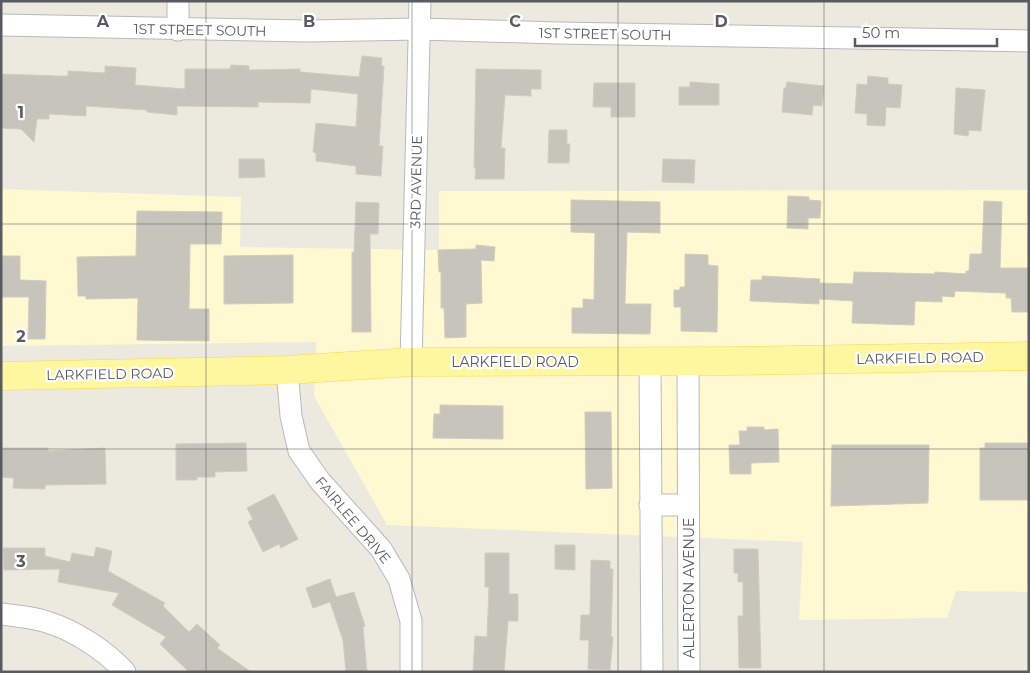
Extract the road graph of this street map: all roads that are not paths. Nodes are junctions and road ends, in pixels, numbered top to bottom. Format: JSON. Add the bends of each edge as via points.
{"nodes":[{"id":1,"x":178,"y":1,"type":"edge"},
{"id":2,"x":420,"y":1,"type":"edge"},
{"id":3,"x":1,"y":25,"type":"edge"},
{"id":4,"x":420,"y":29,"type":"junction"},
{"id":5,"x":178,"y":30,"type":"junction"},
{"id":6,"x":1029,"y":41,"type":"edge"},
{"id":7,"x":1029,"y":356,"type":"edge"},
{"id":8,"x":650,"y":361,"type":"junction"},
{"id":9,"x":688,"y":361,"type":"junction"},
{"id":10,"x":412,"y":362,"type":"junction"},
{"id":11,"x":287,"y":370,"type":"junction"},
{"id":12,"x":1,"y":376,"type":"edge"},
{"id":13,"x":650,"y":505,"type":"junction"},
{"id":14,"x":688,"y":505,"type":"junction"},
{"id":15,"x":1,"y":614,"type":"edge"},
{"id":16,"x":125,"y":672,"type":"edge"},
{"id":17,"x":411,"y":672,"type":"edge"},
{"id":18,"x":652,"y":672,"type":"edge"},
{"id":19,"x":689,"y":672,"type":"edge"}],
"edges":[{"from":1,"to":5,"type":"street"},
{"from":2,"to":4,"type":"street","name":"3RD AVENUE"},
{"from":3,"to":5,"type":"street","name":"1ST STREET SOUTH"},
{"from":4,"to":5,"type":"street","name":"1ST STREET SOUTH"},
{"from":4,"to":6,"type":"street","name":"1ST STREET SOUTH"},
{"from":4,"to":10,"type":"street","name":"3RD AVENUE"},
{"from":7,"to":9,"type":"main road","name":"LARKFIELD ROAD"},
{"from":8,"to":9,"type":"main road","name":"LARKFIELD ROAD"},
{"from":8,"to":10,"type":"main road","name":"LARKFIELD ROAD"},
{"from":8,"to":13,"type":"street"},
{"from":9,"to":14,"type":"street","name":"ALLERTON AVENUE"},
{"from":10,"to":11,"type":"main road","name":"LARKFIELD ROAD"},
{"from":11,"to":12,"type":"main road","name":"LARKFIELD ROAD"},
{"from":11,"to":17,"type":"street","name":"FAIRLEE DRIVE","via":[[299,451],[320,481],[381,549],[399,579],[411,621]]},
{"from":13,"to":14,"type":"street","name":"ALLERTON AVENUE"},
{"from":13,"to":18,"type":"street"},
{"from":14,"to":19,"type":"street","name":"ALLERTON AVENUE"},
{"from":15,"to":16,"type":"street","via":[[47,622],[84,639]]}]}
